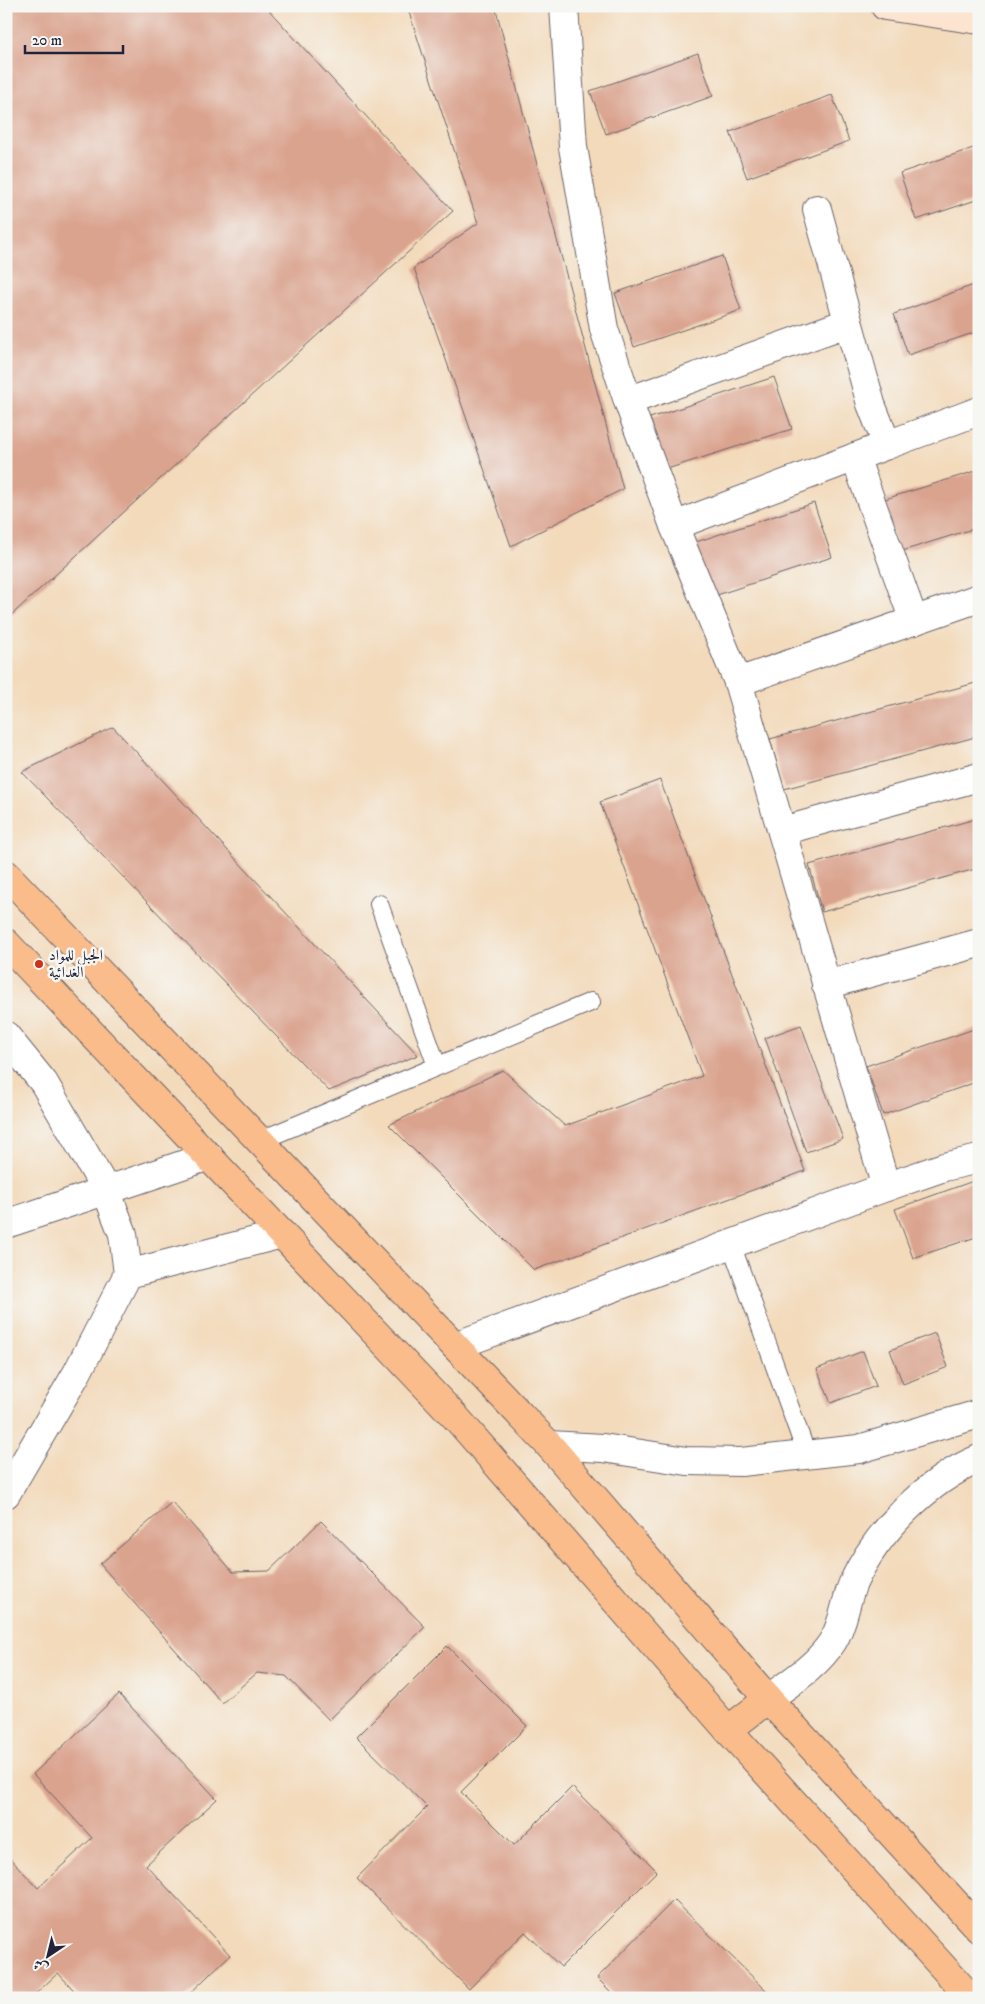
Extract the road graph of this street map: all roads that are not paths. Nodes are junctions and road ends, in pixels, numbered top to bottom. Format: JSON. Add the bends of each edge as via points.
{"nodes":[{"id":1,"x":564,"y":6,"type":"edge"},
{"id":2,"x":885,"y":6,"type":"edge"},
{"id":3,"x":979,"y":20,"type":"edge"},
{"id":4,"x":816,"y":209,"type":"dead end"},
{"id":5,"x":847,"y":323,"type":"junction"},
{"id":6,"x":628,"y":401,"type":"junction"},
{"id":7,"x":979,"y":411,"type":"edge"},
{"id":8,"x":887,"y":445,"type":"junction"},
{"id":9,"x":855,"y":457,"type":"junction"},
{"id":10,"x":674,"y":526,"type":"junction"},
{"id":11,"x":979,"y":598,"type":"edge"},
{"id":12,"x":914,"y":621,"type":"junction"},
{"id":13,"x":738,"y":682,"type":"junction"},
{"id":14,"x":979,"y":777,"type":"edge"},
{"id":15,"x":782,"y":832,"type":"junction"},
{"id":16,"x":6,"y":874,"type":"edge"},
{"id":17,"x":379,"y":904,"type":"dead end"},
{"id":18,"x":6,"y":943,"type":"edge"},
{"id":19,"x":979,"y":943,"type":"edge"},
{"id":20,"x":826,"y":985,"type":"junction"},
{"id":21,"x":591,"y":1002,"type":"dead end"},
{"id":22,"x":6,"y":1036,"type":"edge"},
{"id":23,"x":437,"y":1066,"type":"junction"},
{"id":24,"x":260,"y":1141,"type":"junction"},
{"id":25,"x":209,"y":1156,"type":"junction"},
{"id":26,"x":979,"y":1159,"type":"edge"},
{"id":27,"x":886,"y":1187,"type":"junction"},
{"id":28,"x":106,"y":1190,"type":"junction"},
{"id":29,"x":6,"y":1224,"type":"edge"},
{"id":30,"x":282,"y":1234,"type":"junction"},
{"id":31,"x":731,"y":1244,"type":"junction"},
{"id":32,"x":128,"y":1274,"type":"junction"},
{"id":33,"x":454,"y":1346,"type":"junction"},
{"id":34,"x":979,"y":1414,"type":"edge"},
{"id":35,"x":549,"y":1445,"type":"junction"},
{"id":36,"x":807,"y":1455,"type":"junction"},
{"id":37,"x":979,"y":1459,"type":"edge"},
{"id":38,"x":6,"y":1494,"type":"edge"},
{"id":39,"x":768,"y":1699,"type":"junction"},
{"id":40,"x":728,"y":1730,"type":"junction"},
{"id":41,"x":979,"y":1929,"type":"edge"},
{"id":42,"x":970,"y":1998,"type":"edge"}],
"edges":[{"from":1,"to":6,"type":"street","via":[[573,147],[604,329]]},
{"from":2,"to":3,"type":"main road"},
{"from":4,"to":5,"type":"street"},
{"from":5,"to":6,"type":"street"},
{"from":5,"to":8,"type":"street"},
{"from":6,"to":10,"type":"street"},
{"from":7,"to":8,"type":"street"},
{"from":8,"to":9,"type":"street"},
{"from":9,"to":10,"type":"street"},
{"from":9,"to":12,"type":"street"},
{"from":10,"to":13,"type":"street"},
{"from":11,"to":12,"type":"street"},
{"from":12,"to":13,"type":"street"},
{"from":13,"to":15,"type":"street"},
{"from":14,"to":15,"type":"street"},
{"from":15,"to":20,"type":"street"},
{"from":16,"to":24,"type":"main road"},
{"from":17,"to":23,"type":"lane"},
{"from":18,"to":25,"type":"main road"},
{"from":19,"to":20,"type":"street"},
{"from":20,"to":27,"type":"street"},
{"from":21,"to":23,"type":"lane"},
{"from":22,"to":28,"type":"street","via":[[44,1083]]},
{"from":23,"to":24,"type":"lane"},
{"from":24,"to":33,"type":"main road"},
{"from":25,"to":28,"type":"street"},
{"from":25,"to":30,"type":"main road"},
{"from":26,"to":27,"type":"street"},
{"from":27,"to":31,"type":"street"},
{"from":28,"to":29,"type":"street"},
{"from":28,"to":32,"type":"street","via":[[123,1234]]},
{"from":30,"to":32,"type":"street"},
{"from":30,"to":40,"type":"main road","via":[[459,1421]]},
{"from":31,"to":33,"type":"street"},
{"from":31,"to":36,"type":"lane"},
{"from":32,"to":38,"type":"street","via":[[81,1365]]},
{"from":33,"to":35,"type":"main road"},
{"from":34,"to":36,"type":"street","via":[[859,1449]]},
{"from":35,"to":36,"type":"street","via":[[603,1448],[687,1461],[742,1462]]},
{"from":35,"to":39,"type":"main road"},
{"from":37,"to":39,"type":"street","via":[[944,1478],[891,1525],[853,1584],[834,1640],[810,1668]]},
{"from":39,"to":40,"type":"main road"},
{"from":39,"to":41,"type":"main road"},
{"from":40,"to":42,"type":"main road"}]}
